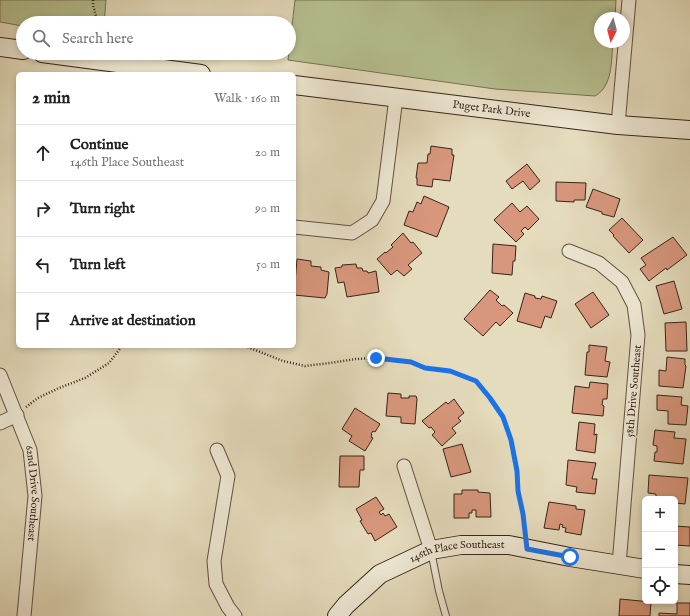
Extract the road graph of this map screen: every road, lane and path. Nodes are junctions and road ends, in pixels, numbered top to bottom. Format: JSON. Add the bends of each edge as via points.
{"nodes":[{"id":1,"x":93,"y":0,"type":"edge"},
{"id":2,"x":629,"y":0,"type":"edge"},
{"id":3,"x":96,"y":16,"type":"edge"},
{"id":4,"x":0,"y":47,"type":"edge"},
{"id":5,"x":16,"y":49,"type":"edge"},
{"id":6,"x":95,"y":60,"type":"edge"},
{"id":7,"x":186,"y":72,"type":"edge"},
{"id":8,"x":296,"y":86,"type":"edge"},
{"id":9,"x":396,"y":98,"type":"junction"},
{"id":10,"x":618,"y":125,"type":"junction"},
{"id":11,"x":690,"y":130,"type":"edge"},
{"id":12,"x":296,"y":228,"type":"edge"},
{"id":13,"x":569,"y":251,"type":"dead end"},
{"id":14,"x":120,"y":348,"type":"edge"},
{"id":15,"x":250,"y":348,"type":"edge"},
{"id":16,"x":0,"y":375,"type":"edge"},
{"id":17,"x":17,"y":415,"type":"junction"},
{"id":18,"x":0,"y":424,"type":"edge"},
{"id":19,"x":217,"y":450,"type":"dead end"},
{"id":20,"x":404,"y":466,"type":"dead end"},
{"id":21,"x":527,"y":549,"type":"junction"},
{"id":22,"x":431,"y":550,"type":"junction"},
{"id":23,"x":620,"y":564,"type":"junction"},
{"id":24,"x":642,"y":568,"type":"edge"},
{"id":25,"x":678,"y":574,"type":"edge"},
{"id":26,"x":690,"y":575,"type":"edge"},
{"id":27,"x":24,"y":616,"type":"edge"},
{"id":28,"x":235,"y":616,"type":"edge"},
{"id":29,"x":337,"y":616,"type":"edge"},
{"id":30,"x":446,"y":616,"type":"edge"}],
"edges":[{"from":1,"to":3,"type":"path"},
{"from":2,"to":10,"type":"street"},
{"from":4,"to":5,"type":"street"},
{"from":6,"to":7,"type":"street"},
{"from":8,"to":9,"type":"street","name":"Puget Park Drive"},
{"from":9,"to":10,"type":"street","name":"Puget Park Drive"},
{"from":9,"to":12,"type":"street","via":[[383,201],[372,220],[352,233]]},
{"from":10,"to":11,"type":"street","name":"Puget Park Drive"},
{"from":13,"to":23,"type":"street","name":"58th Drive Southeast","via":[[599,263],[622,282],[634,305],[638,335]]},
{"from":14,"to":17,"type":"path","via":[[109,363],[85,378],[38,398]]},
{"from":15,"to":21,"type":"path","via":[[283,361],[305,366],[376,358],[411,362],[425,368],[450,371],[476,381],[503,417],[511,440]]},
{"from":16,"to":17,"type":"street","name":"62nd Drive Southeast"},
{"from":17,"to":18,"type":"street"},
{"from":17,"to":27,"type":"street","name":"62nd Drive Southeast","via":[[30,450],[35,496]]},
{"from":19,"to":28,"type":"street","via":[[228,476],[214,561],[216,584]]},
{"from":20,"to":22,"type":"street"},
{"from":21,"to":22,"type":"street","name":"146th Place Southeast","via":[[509,545],[475,544]]},
{"from":21,"to":23,"type":"street","name":"146th Place Southeast"},
{"from":22,"to":29,"type":"street","name":"146th Place Southeast","via":[[380,574]]},
{"from":22,"to":30,"type":"lane"},
{"from":23,"to":24,"type":"street","name":"146th Place Southeast"},
{"from":25,"to":26,"type":"street"}]}
